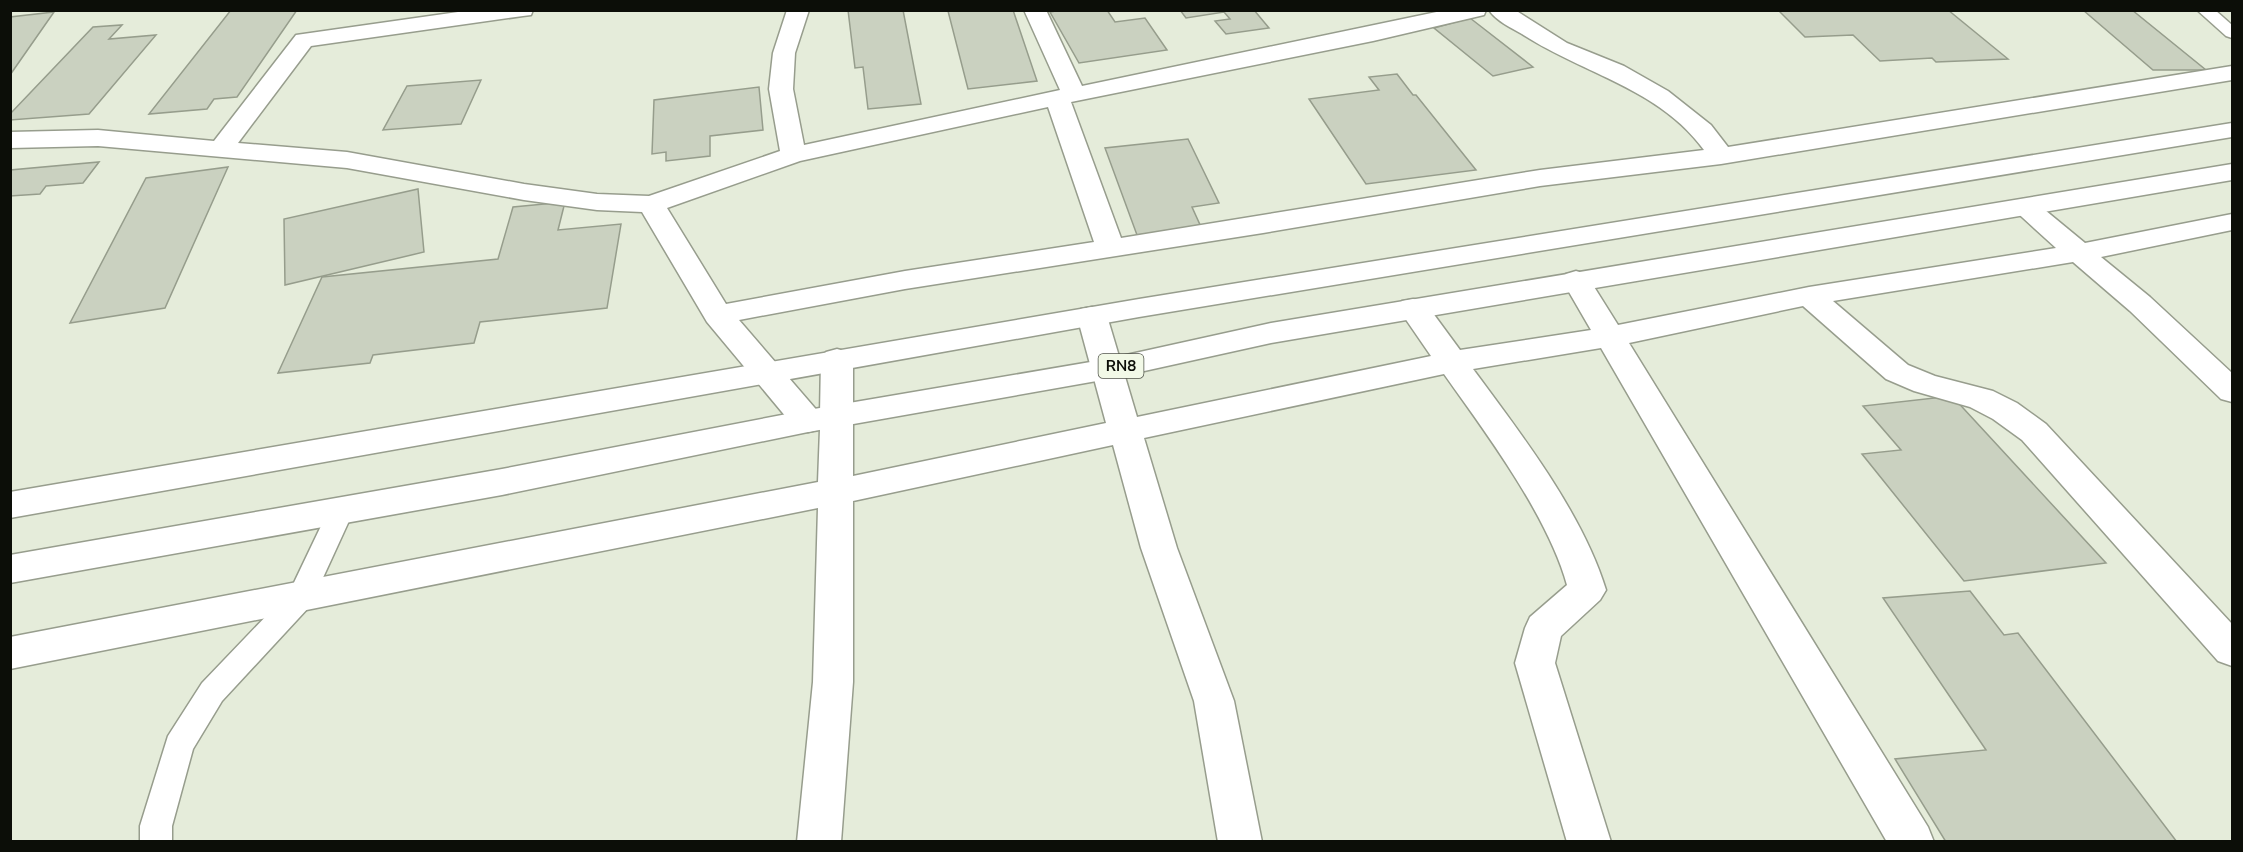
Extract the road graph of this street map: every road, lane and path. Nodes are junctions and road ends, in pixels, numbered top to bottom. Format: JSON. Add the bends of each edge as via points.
{"nodes":[{"id":1,"x":523,"y":10,"type":"edge"},
{"id":2,"x":798,"y":10,"type":"edge"},
{"id":3,"x":1035,"y":10,"type":"edge"},
{"id":4,"x":1476,"y":10,"type":"edge"},
{"id":5,"x":1499,"y":10,"type":"edge"},
{"id":6,"x":2205,"y":10,"type":"edge"},
{"id":7,"x":2232,"y":33,"type":"edge"},
{"id":8,"x":2232,"y":73,"type":"edge"},
{"id":9,"x":1066,"y":97,"type":"junction"},
{"id":10,"x":2232,"y":130,"type":"edge"},
{"id":11,"x":10,"y":140,"type":"edge"},
{"id":12,"x":221,"y":148,"type":"junction"},
{"id":13,"x":793,"y":155,"type":"junction"},
{"id":14,"x":1721,"y":156,"type":"junction"},
{"id":15,"x":2232,"y":172,"type":"edge"},
{"id":16,"x":651,"y":204,"type":"junction"},
{"id":17,"x":2024,"y":207,"type":"junction"},
{"id":18,"x":2232,"y":222,"type":"edge"},
{"id":19,"x":1110,"y":248,"type":"junction"},
{"id":20,"x":2079,"y":252,"type":"junction"},
{"id":21,"x":1576,"y":280,"type":"junction"},
{"id":22,"x":1809,"y":296,"type":"junction"},
{"id":23,"x":1413,"y":309,"type":"junction"},
{"id":24,"x":718,"y":315,"type":"junction"},
{"id":25,"x":1092,"y":316,"type":"junction"},
{"id":26,"x":1610,"y":337,"type":"junction"},
{"id":27,"x":837,"y":359,"type":"junction"},
{"id":28,"x":1451,"y":362,"type":"junction"},
{"id":29,"x":1108,"y":369,"type":"junction"},
{"id":30,"x":766,"y":372,"type":"junction"},
{"id":31,"x":2232,"y":391,"type":"edge"},
{"id":32,"x":823,"y":419,"type":"junction"},
{"id":33,"x":1126,"y":430,"type":"junction"},
{"id":34,"x":835,"y":492,"type":"junction"},
{"id":35,"x":10,"y":505,"type":"edge"},
{"id":36,"x":341,"y":510,"type":"junction"},
{"id":37,"x":10,"y":569,"type":"edge"},
{"id":38,"x":300,"y":598,"type":"junction"},
{"id":39,"x":2232,"y":650,"type":"edge"},
{"id":40,"x":10,"y":653,"type":"edge"},
{"id":41,"x":156,"y":842,"type":"edge"},
{"id":42,"x":819,"y":842,"type":"edge"},
{"id":43,"x":1240,"y":842,"type":"edge"},
{"id":44,"x":1589,"y":842,"type":"edge"},
{"id":45,"x":1912,"y":842,"type":"edge"}],
"edges":[{"from":1,"to":12,"type":"main road","via":[[309,30]]},
{"from":2,"to":13,"type":"main road","via":[[784,53],[781,89]]},
{"from":3,"to":9,"type":"main road"},
{"from":4,"to":9,"type":"main road","via":[[1366,26]]},
{"from":5,"to":14,"type":"main road","via":[[1559,48],[1616,71],[1660,96],[1702,130]]},
{"from":6,"to":7,"type":"lane"},
{"from":8,"to":14,"type":"main road"},
{"from":9,"to":13,"type":"main road"},
{"from":9,"to":19,"type":"main road"},
{"from":10,"to":25,"type":"main road"},
{"from":11,"to":12,"type":"main road","via":[[98,138]]},
{"from":12,"to":16,"type":"main road","via":[[347,160],[597,202]]},
{"from":13,"to":16,"type":"main road"},
{"from":14,"to":19,"type":"main road","via":[[1540,178]]},
{"from":15,"to":17,"type":"main road","number":"RN8"},
{"from":16,"to":24,"type":"main road"},
{"from":17,"to":20,"type":"main road"},
{"from":17,"to":21,"type":"main road","number":"RN8"},
{"from":18,"to":20,"type":"main road"},
{"from":19,"to":24,"type":"main road"},
{"from":20,"to":22,"type":"main road"},
{"from":20,"to":31,"type":"main road"},
{"from":21,"to":23,"type":"main road","number":"RN8"},
{"from":21,"to":26,"type":"main road"},
{"from":22,"to":26,"type":"main road"},
{"from":22,"to":39,"type":"main road","via":[[1897,372],[1913,381],[1974,396],[2002,409],[2034,432]]},
{"from":23,"to":28,"type":"main road"},
{"from":23,"to":29,"type":"main road","number":"RN8","via":[[1271,333]]},
{"from":24,"to":30,"type":"main road"},
{"from":25,"to":27,"type":"main road"},
{"from":25,"to":29,"type":"main road"},
{"from":26,"to":28,"type":"main road"},
{"from":26,"to":45,"type":"main road"},
{"from":27,"to":30,"type":"main road"},
{"from":27,"to":32,"type":"main road"},
{"from":28,"to":33,"type":"main road"},
{"from":28,"to":44,"type":"main road","via":[[1514,450],[1580,562],[1587,590],[1544,628],[1535,663]]},
{"from":29,"to":32,"type":"main road","number":"RN8"},
{"from":29,"to":33,"type":"main road"},
{"from":30,"to":32,"type":"main road"},
{"from":30,"to":35,"type":"main road"},
{"from":32,"to":34,"type":"main road"},
{"from":32,"to":36,"type":"main road","number":"RN8"},
{"from":33,"to":34,"type":"main road"},
{"from":33,"to":43,"type":"main road","via":[[1159,548],[1214,701]]},
{"from":34,"to":38,"type":"main road"},
{"from":34,"to":42,"type":"main road","via":[[833,682]]},
{"from":36,"to":37,"type":"main road","number":"RN8"},
{"from":36,"to":38,"type":"lane"},
{"from":38,"to":40,"type":"main road"},
{"from":38,"to":41,"type":"lane","via":[[212,692],[179,746],[156,826]]}]}
